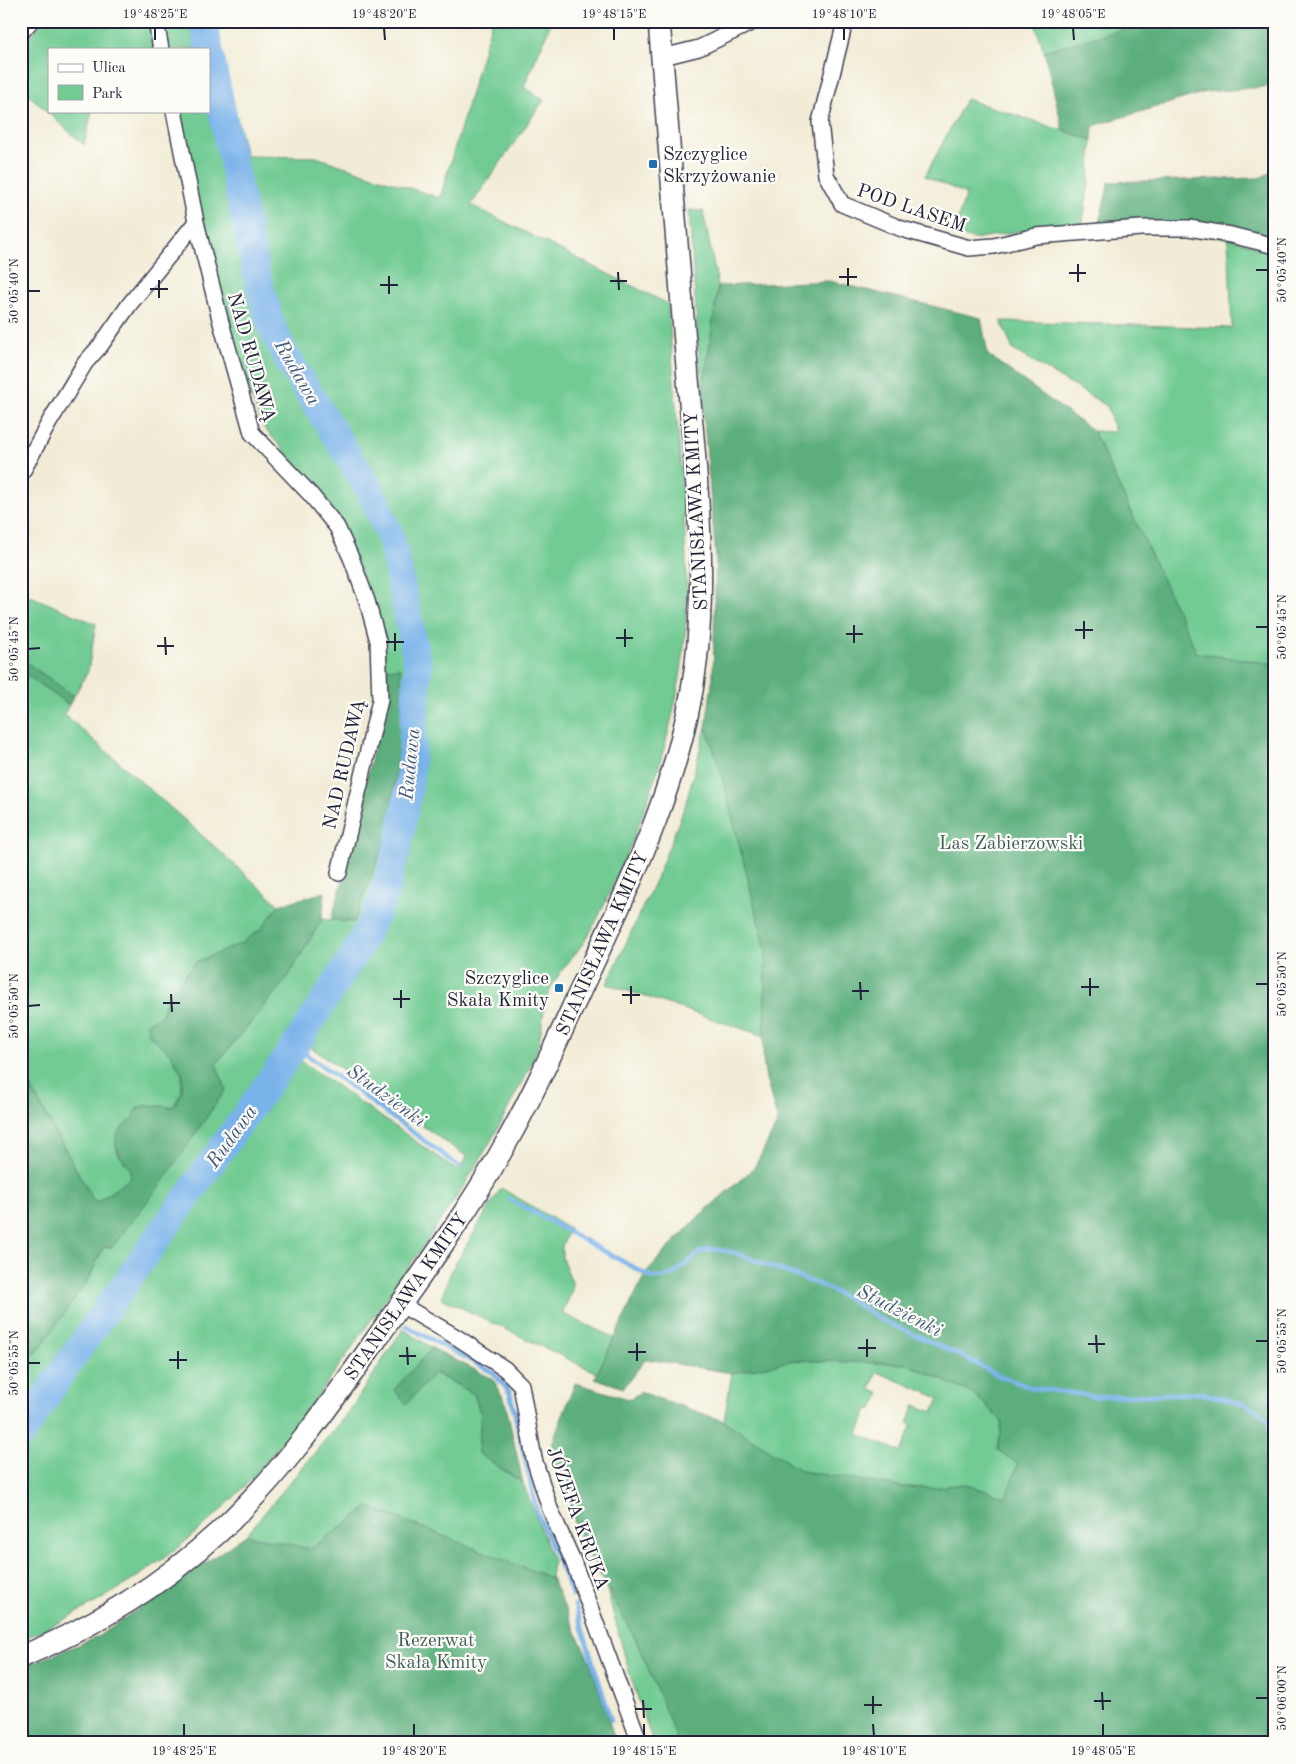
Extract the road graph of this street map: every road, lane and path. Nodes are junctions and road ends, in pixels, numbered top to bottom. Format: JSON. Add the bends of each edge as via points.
{"nodes":[{"id":1,"x":27,"y":21,"type":"edge"},
{"id":2,"x":156,"y":21,"type":"edge"},
{"id":3,"x":659,"y":21,"type":"edge"},
{"id":4,"x":755,"y":21,"type":"edge"},
{"id":5,"x":843,"y":21,"type":"edge"},
{"id":6,"x":21,"y":28,"type":"edge"},
{"id":7,"x":161,"y":48,"type":"edge"},
{"id":8,"x":663,"y":57,"type":"junction"},
{"id":9,"x":174,"y":112,"type":"edge"},
{"id":10,"x":196,"y":222,"type":"junction"},
{"id":11,"x":1275,"y":246,"type":"edge"},
{"id":12,"x":21,"y":474,"type":"edge"},
{"id":13,"x":339,"y":873,"type":"dead end"},
{"id":14,"x":400,"y":1304,"type":"junction"},
{"id":15,"x":21,"y":1657,"type":"edge"},
{"id":16,"x":640,"y":1743,"type":"edge"}],
"edges":[{"from":1,"to":6,"type":"main road"},
{"from":2,"to":7,"type":"street"},
{"from":3,"to":8,"type":"main road","name":"STANISŁAWA KMITY"},
{"from":4,"to":8,"type":"street","via":[[699,48]]},
{"from":5,"to":11,"type":"street","name":"POD LASEM","via":[[820,122],[826,175],[842,204],[902,229],[969,248],[1036,236],[1151,228],[1188,228]]},
{"from":8,"to":14,"type":"main road","name":"STANISŁAWA KMITY","via":[[701,559],[700,626],[690,704],[673,771],[655,823],[532,1094],[479,1189]]},
{"from":9,"to":10,"type":"street","name":"NAD RUDAWĄ"},
{"from":10,"to":12,"type":"street","via":[[85,363]]},
{"from":10,"to":13,"type":"street","name":"NAD RUDAWĄ","via":[[252,433],[337,527],[367,601],[378,641],[380,700]]},
{"from":14,"to":15,"type":"main road","name":"STANISŁAWA KMITY","via":[[293,1452],[254,1498],[217,1534],[179,1566],[123,1604]]},
{"from":14,"to":16,"type":"street","name":"JÓZEFA KRUKA","via":[[505,1369],[521,1385],[534,1459]]}]}
